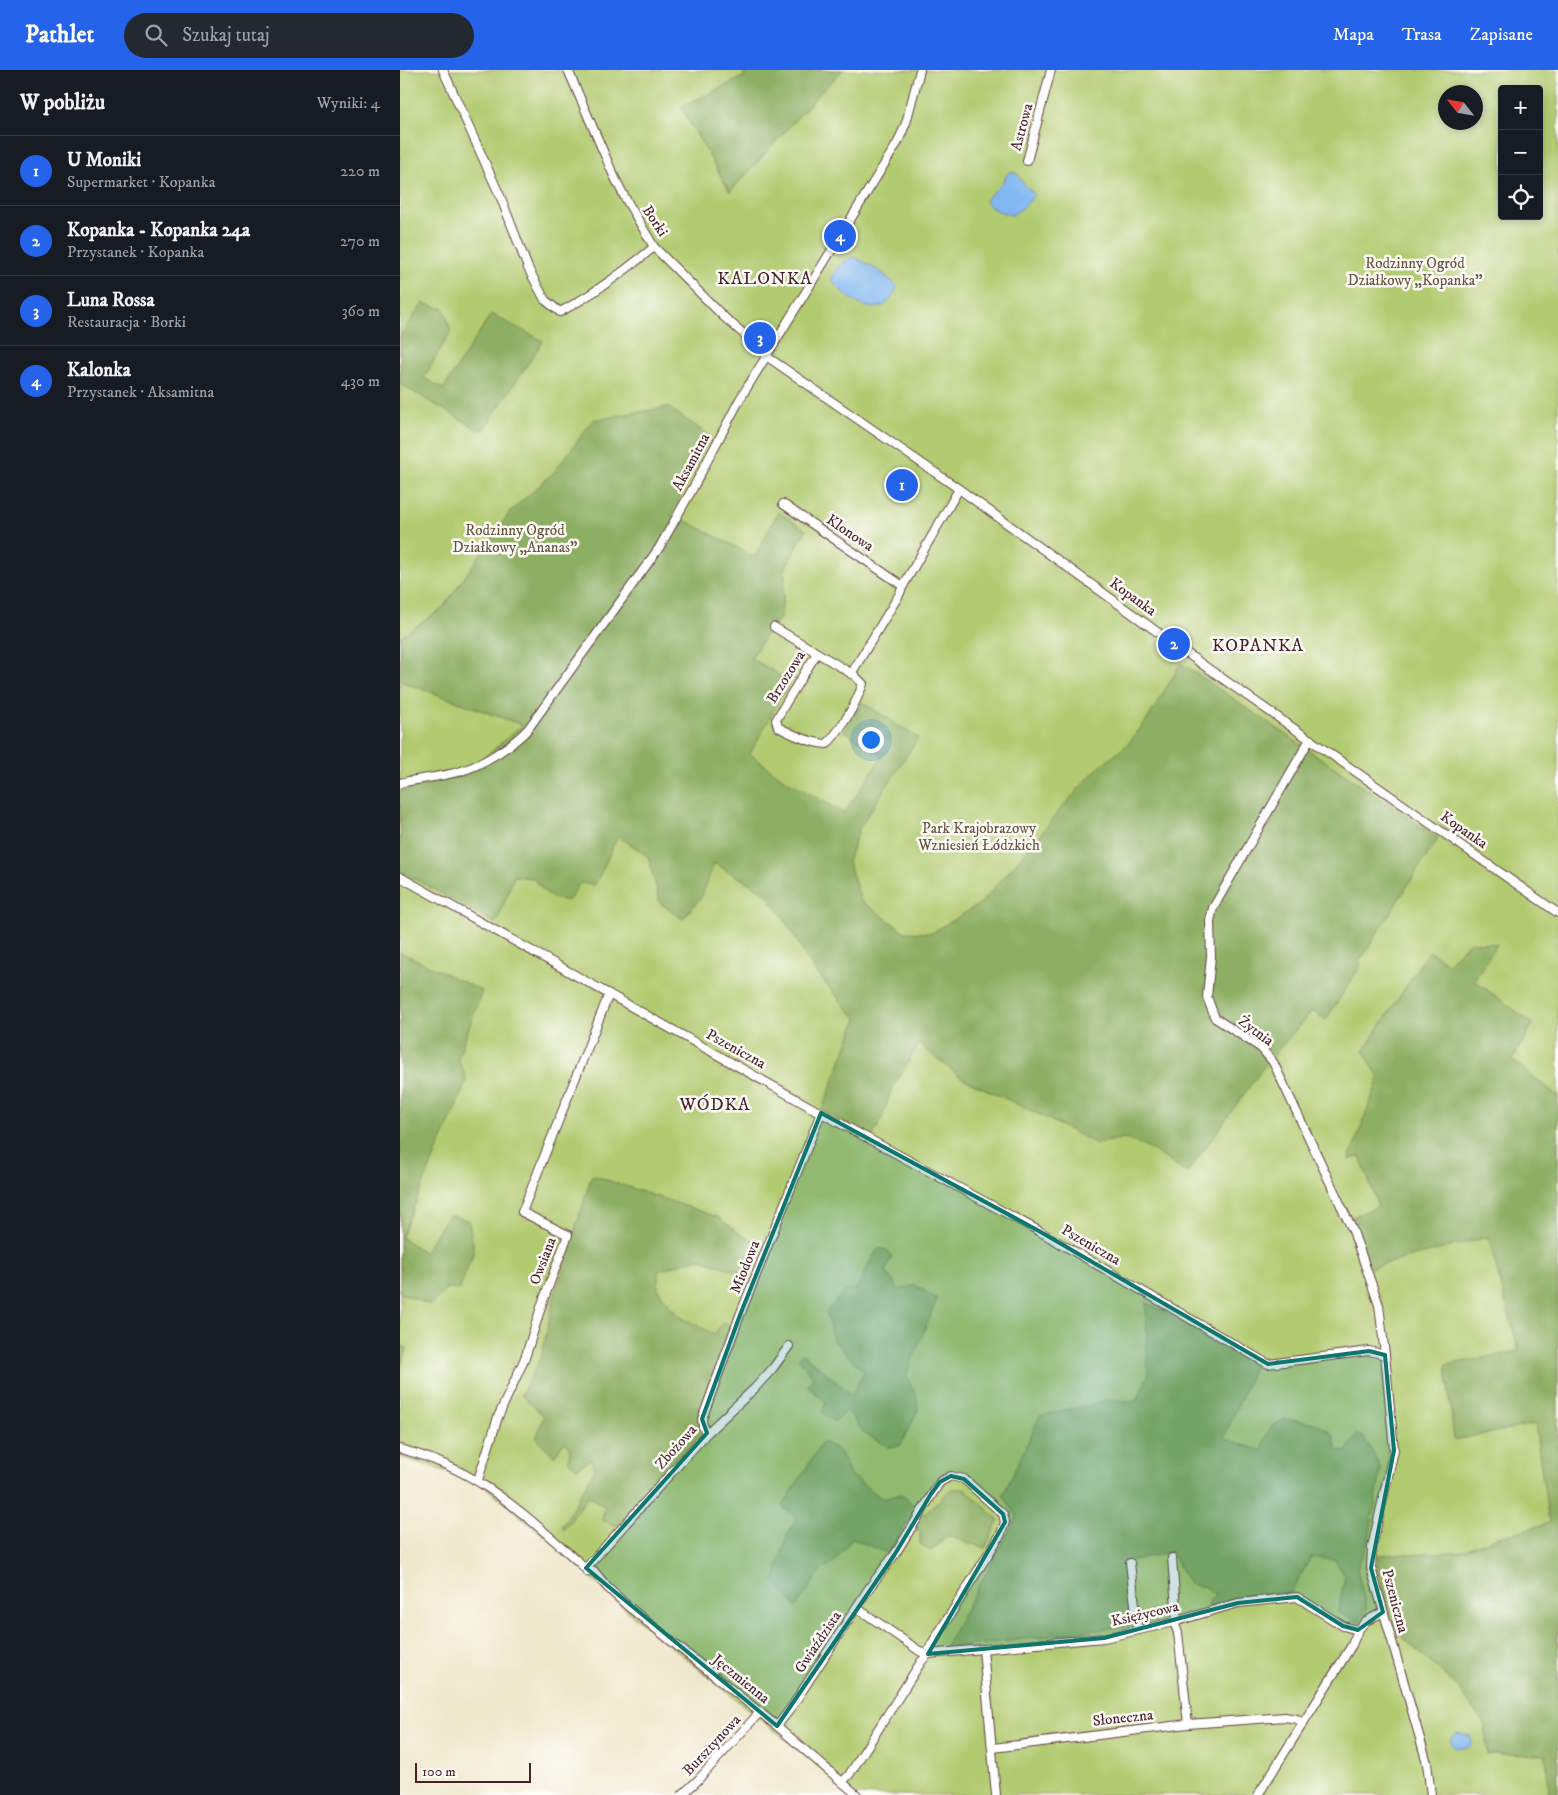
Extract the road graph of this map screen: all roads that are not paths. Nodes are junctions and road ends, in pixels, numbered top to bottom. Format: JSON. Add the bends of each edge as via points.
{"nodes":[{"id":1,"x":443,"y":70,"type":"edge"},
{"id":2,"x":568,"y":70,"type":"edge"},
{"id":3,"x":920,"y":70,"type":"edge"},
{"id":4,"x":1051,"y":70,"type":"edge"},
{"id":5,"x":1027,"y":161,"type":"dead end"},
{"id":6,"x":654,"y":247,"type":"junction"},
{"id":7,"x":766,"y":355,"type":"junction"},
{"id":8,"x":959,"y":489,"type":"junction"},
{"id":9,"x":783,"y":504,"type":"dead end"},
{"id":10,"x":902,"y":586,"type":"junction"},
{"id":11,"x":774,"y":627,"type":"dead end"},
{"id":12,"x":817,"y":653,"type":"junction"},
{"id":13,"x":851,"y":674,"type":"junction"},
{"id":14,"x":1310,"y":739,"type":"junction"},
{"id":15,"x":400,"y":784,"type":"edge"},
{"id":16,"x":400,"y":877,"type":"edge"},
{"id":17,"x":1558,"y":913,"type":"edge"},
{"id":18,"x":609,"y":994,"type":"junction"},
{"id":19,"x":821,"y":1112,"type":"junction"},
{"id":20,"x":789,"y":1346,"type":"dead end"},
{"id":21,"x":1385,"y":1355,"type":"junction"},
{"id":22,"x":707,"y":1433,"type":"junction"},
{"id":23,"x":400,"y":1449,"type":"edge"},
{"id":24,"x":478,"y":1480,"type":"junction"},
{"id":25,"x":1172,"y":1558,"type":"dead end"},
{"id":26,"x":1130,"y":1563,"type":"dead end"},
{"id":27,"x":586,"y":1568,"type":"junction"},
{"id":28,"x":858,"y":1608,"type":"junction"},
{"id":29,"x":1383,"y":1612,"type":"junction"},
{"id":30,"x":1176,"y":1622,"type":"junction"},
{"id":31,"x":1138,"y":1630,"type":"junction"},
{"id":32,"x":1358,"y":1630,"type":"junction"},
{"id":33,"x":982,"y":1649,"type":"junction"},
{"id":34,"x":928,"y":1654,"type":"junction"},
{"id":35,"x":760,"y":1712,"type":"junction"},
{"id":36,"x":1303,"y":1723,"type":"junction"},
{"id":37,"x":1188,"y":1724,"type":"junction"},
{"id":38,"x":777,"y":1726,"type":"junction"},
{"id":39,"x":993,"y":1748,"type":"junction"},
{"id":40,"x":842,"y":1782,"type":"junction"},
{"id":41,"x":682,"y":1795,"type":"edge"},
{"id":42,"x":857,"y":1795,"type":"edge"},
{"id":43,"x":996,"y":1795,"type":"edge"},
{"id":44,"x":1258,"y":1795,"type":"edge"},
{"id":45,"x":1431,"y":1795,"type":"edge"}],
"edges":[{"from":1,"to":6,"type":"street","via":[[501,198],[528,268],[545,300],[560,312],[623,272]]},
{"from":2,"to":6,"type":"street","name":"Borki","via":[[613,174]]},
{"from":3,"to":7,"type":"street","name":"Aksamitna","via":[[898,142]]},
{"from":4,"to":5,"type":"street","name":"Astrowa"},
{"from":6,"to":7,"type":"street","name":"Borki"},
{"from":7,"to":8,"type":"street","name":"Kopanka"},
{"from":7,"to":15,"type":"street","name":"Aksamitna","via":[[659,548],[528,729],[503,750],[460,771]]},
{"from":8,"to":10,"type":"street"},
{"from":8,"to":14,"type":"street","name":"Kopanka"},
{"from":9,"to":10,"type":"street","name":"Klonowa"},
{"from":10,"to":13,"type":"street"},
{"from":11,"to":12,"type":"street","name":"Brzozowa"},
{"from":12,"to":13,"type":"street","name":"Brzozowa"},
{"from":12,"to":13,"type":"street","name":"Brzozowa","via":[[776,720],[778,727],[827,744],[863,684]]},
{"from":14,"to":17,"type":"street","name":"Kopanka"},
{"from":14,"to":21,"type":"street","name":"Żytnia","via":[[1214,908],[1210,921],[1207,997],[1215,1018],[1261,1048],[1273,1062],[1353,1232],[1379,1305]]},
{"from":16,"to":18,"type":"street","name":"Pszeniczna"},
{"from":18,"to":19,"type":"street","name":"Pszeniczna"},
{"from":18,"to":24,"type":"street","name":"Owsiana","via":[[522,1212],[568,1235],[525,1358],[498,1417]]},
{"from":19,"to":21,"type":"street","name":"Pszeniczna","via":[[1268,1364],[1369,1351]]},
{"from":19,"to":22,"type":"street","name":"Miodowa","via":[[702,1419]]},
{"from":20,"to":22,"type":"street","name":"Zbożowa","via":[[755,1388]]},
{"from":21,"to":29,"type":"street","name":"Pszeniczna","via":[[1394,1450],[1372,1547],[1371,1568]]},
{"from":22,"to":27,"type":"street","name":"Zbożowa"},
{"from":23,"to":24,"type":"street","name":"Jęczmienna","via":[[447,1464]]},
{"from":24,"to":27,"type":"street","name":"Jęczmienna","via":[[503,1497]]},
{"from":25,"to":30,"type":"street"},
{"from":26,"to":31,"type":"street"},
{"from":27,"to":35,"type":"street","name":"Jęczmienna","via":[[594,1571],[630,1608]]},
{"from":28,"to":34,"type":"street"},
{"from":28,"to":34,"type":"street","name":"Gwiaździsta","via":[[935,1488],[951,1476],[964,1479],[1003,1514],[1005,1522],[1001,1534]]},
{"from":28,"to":38,"type":"street","name":"Gwiaździsta"},
{"from":29,"to":32,"type":"street","via":[[1366,1621]]},
{"from":29,"to":45,"type":"street","name":"Pszeniczna","via":[[1427,1763]]},
{"from":30,"to":31,"type":"street","name":"Księżycowa"},
{"from":30,"to":32,"type":"street","name":"Księżycowa","via":[[1238,1603],[1297,1597],[1343,1626]]},
{"from":30,"to":37,"type":"street"},
{"from":31,"to":33,"type":"street","name":"Księżycowa","via":[[1104,1638]]},
{"from":32,"to":36,"type":"street"},
{"from":33,"to":34,"type":"street","name":"Księżycowa"},
{"from":33,"to":39,"type":"street"},
{"from":34,"to":40,"type":"street"},
{"from":35,"to":38,"type":"street","name":"Jęczmienna"},
{"from":35,"to":41,"type":"street","name":"Bursztynowa"},
{"from":36,"to":37,"type":"street","name":"Słoneczna","via":[[1285,1717]]},
{"from":36,"to":44,"type":"street"},
{"from":37,"to":39,"type":"street","name":"Słoneczna"},
{"from":38,"to":40,"type":"street","name":"Jęczmienna"},
{"from":39,"to":43,"type":"street"},
{"from":40,"to":42,"type":"street","name":"Jęczmienna"}]}
